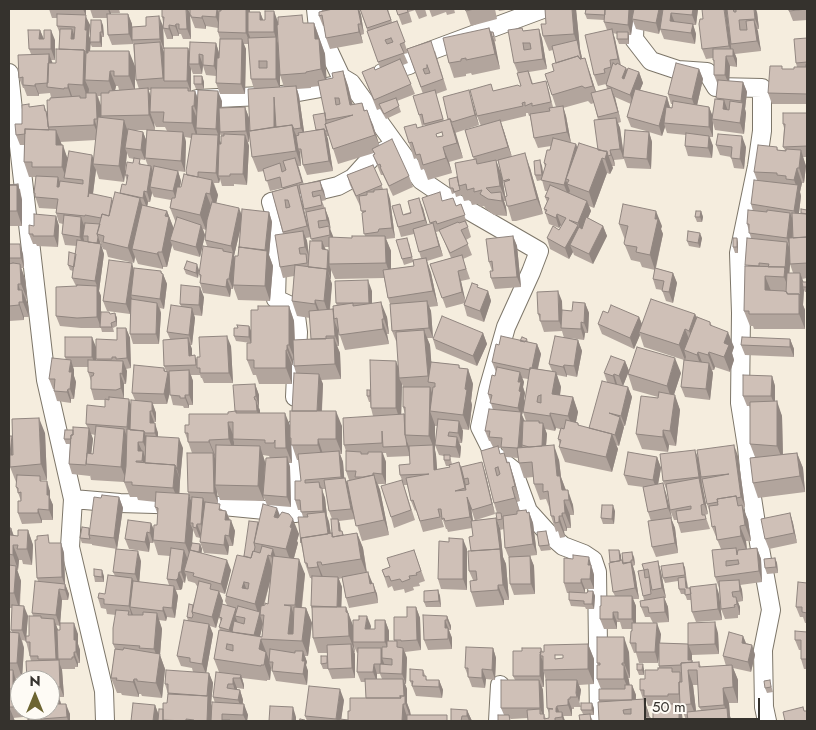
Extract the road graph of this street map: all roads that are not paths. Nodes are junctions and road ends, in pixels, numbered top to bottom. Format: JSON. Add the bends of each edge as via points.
{"nodes":[{"id":1,"x":316,"y":9,"type":"edge"},
{"id":2,"x":543,"y":9,"type":"edge"},
{"id":3,"x":634,"y":9,"type":"edge"},
{"id":4,"x":9,"y":72,"type":"edge"},
{"id":5,"x":351,"y":83,"type":"junction"},
{"id":6,"x":184,"y":100,"type":"edge"},
{"id":7,"x":13,"y":110,"type":"junction"},
{"id":8,"x":32,"y":110,"type":"edge"},
{"id":9,"x":395,"y":144,"type":"junction"},
{"id":10,"x":14,"y":147,"type":"edge"},
{"id":11,"x":73,"y":499,"type":"junction"},
{"id":12,"x":52,"y":544,"type":"edge"},
{"id":13,"x":70,"y":547,"type":"junction"},
{"id":14,"x":500,"y":685,"type":"edge"},
{"id":15,"x":105,"y":721,"type":"edge"},
{"id":16,"x":498,"y":721,"type":"edge"},
{"id":17,"x":599,"y":721,"type":"edge"},
{"id":18,"x":768,"y":721,"type":"edge"}],
"edges":[{"from":1,"to":5,"type":"street","via":[[318,28],[341,77]]},
{"from":2,"to":5,"type":"street","via":[[411,58],[409,65]]},
{"from":3,"to":18,"type":"street","via":[[634,39],[651,61],[678,70],[707,72],[716,87],[762,88],[762,131],[739,253],[740,403],[757,535],[771,610],[763,650],[764,707]]},
{"from":4,"to":7,"type":"street"},
{"from":5,"to":6,"type":"street","via":[[282,95]]},
{"from":5,"to":9,"type":"street"},
{"from":7,"to":8,"type":"street"},
{"from":7,"to":10,"type":"street"},
{"from":9,"to":11,"type":"street","via":[[372,156],[353,178],[338,186],[271,202],[278,225],[276,299],[295,308],[298,332],[294,432],[296,513]]},
{"from":9,"to":17,"type":"street","via":[[421,180],[539,251],[506,327],[480,428],[494,455],[513,470],[528,511],[563,546],[593,560],[597,572]]},
{"from":10,"to":11,"type":"street","via":[[46,380]]},
{"from":11,"to":13,"type":"street"},
{"from":12,"to":13,"type":"street"},
{"from":13,"to":15,"type":"street","via":[[104,691]]},
{"from":14,"to":16,"type":"street"}]}
